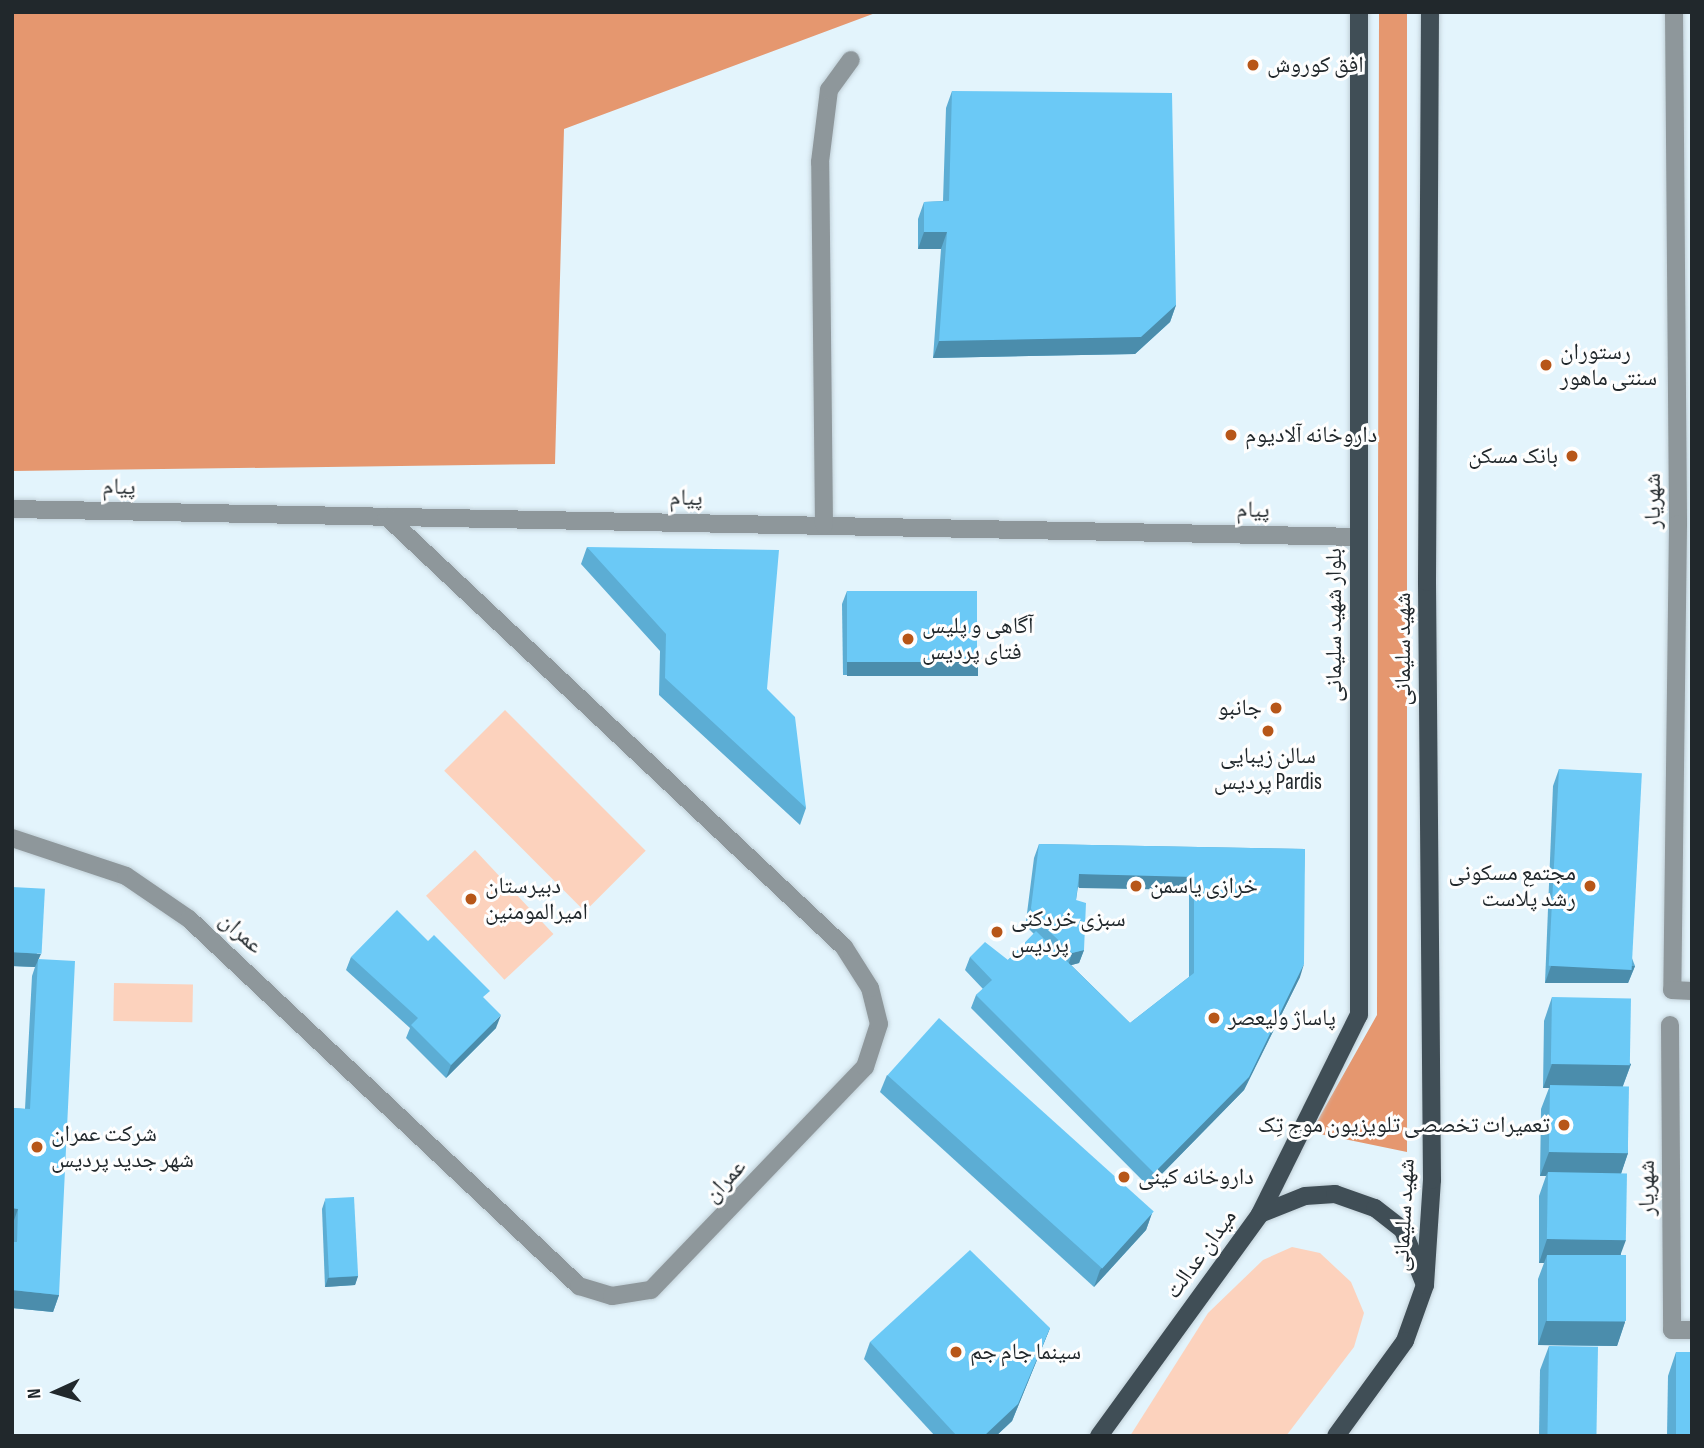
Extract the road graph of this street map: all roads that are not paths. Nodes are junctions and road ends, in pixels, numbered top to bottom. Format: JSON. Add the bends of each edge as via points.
{"nodes":[{"id":1,"x":1359,"y":12,"type":"edge"},
{"id":2,"x":1430,"y":12,"type":"edge"},
{"id":3,"x":1674,"y":12,"type":"edge"},
{"id":4,"x":851,"y":60,"type":"dead end"},
{"id":5,"x":1683,"y":136,"type":"edge"},
{"id":6,"x":12,"y":509,"type":"edge"},
{"id":7,"x":387,"y":517,"type":"junction"},
{"id":8,"x":824,"y":525,"type":"junction"},
{"id":9,"x":1358,"y":537,"type":"junction"},
{"id":10,"x":12,"y":838,"type":"edge"},
{"id":11,"x":1692,"y":990,"type":"edge"},
{"id":12,"x":1670,"y":1025,"type":"dead end"},
{"id":13,"x":1260,"y":1214,"type":"junction"},
{"id":14,"x":1426,"y":1285,"type":"junction"},
{"id":15,"x":1692,"y":1330,"type":"edge"},
{"id":16,"x":1099,"y":1436,"type":"edge"},
{"id":17,"x":1336,"y":1436,"type":"edge"}],
"edges":[{"from":1,"to":9,"type":"main road","name":"بلوار شهید سلیمانی"},
{"from":2,"to":14,"type":"main road","name":"شهید سلیمانی","via":[[1427,582],[1432,1180]]},
{"from":3,"to":5,"type":"street","name":"شهریار"},
{"from":4,"to":8,"type":"street","via":[[829,90],[820,162]]},
{"from":5,"to":11,"type":"street","name":"شهریار","via":[[1672,990]]},
{"from":6,"to":7,"type":"street","name":"پیام"},
{"from":7,"to":8,"type":"street","name":"پیام"},
{"from":7,"to":10,"type":"street","name":"عمران","via":[[844,947],[870,988],[879,1024],[865,1068],[651,1290],[612,1296],[579,1286],[189,919],[126,876]]},
{"from":8,"to":9,"type":"street","name":"پیام"},
{"from":9,"to":13,"type":"main road","name":"بلوار شهید سلیمانی","via":[[1359,1015]]},
{"from":12,"to":15,"type":"street","name":"شهریار","via":[[1672,1330]]},
{"from":13,"to":14,"type":"main road","name":"میدان عدالت","via":[[1305,1196],[1335,1194],[1375,1208],[1403,1230]]},
{"from":13,"to":16,"type":"main road","name":"میدان عدالت"},
{"from":14,"to":17,"type":"main road","via":[[1405,1341]]}]}
